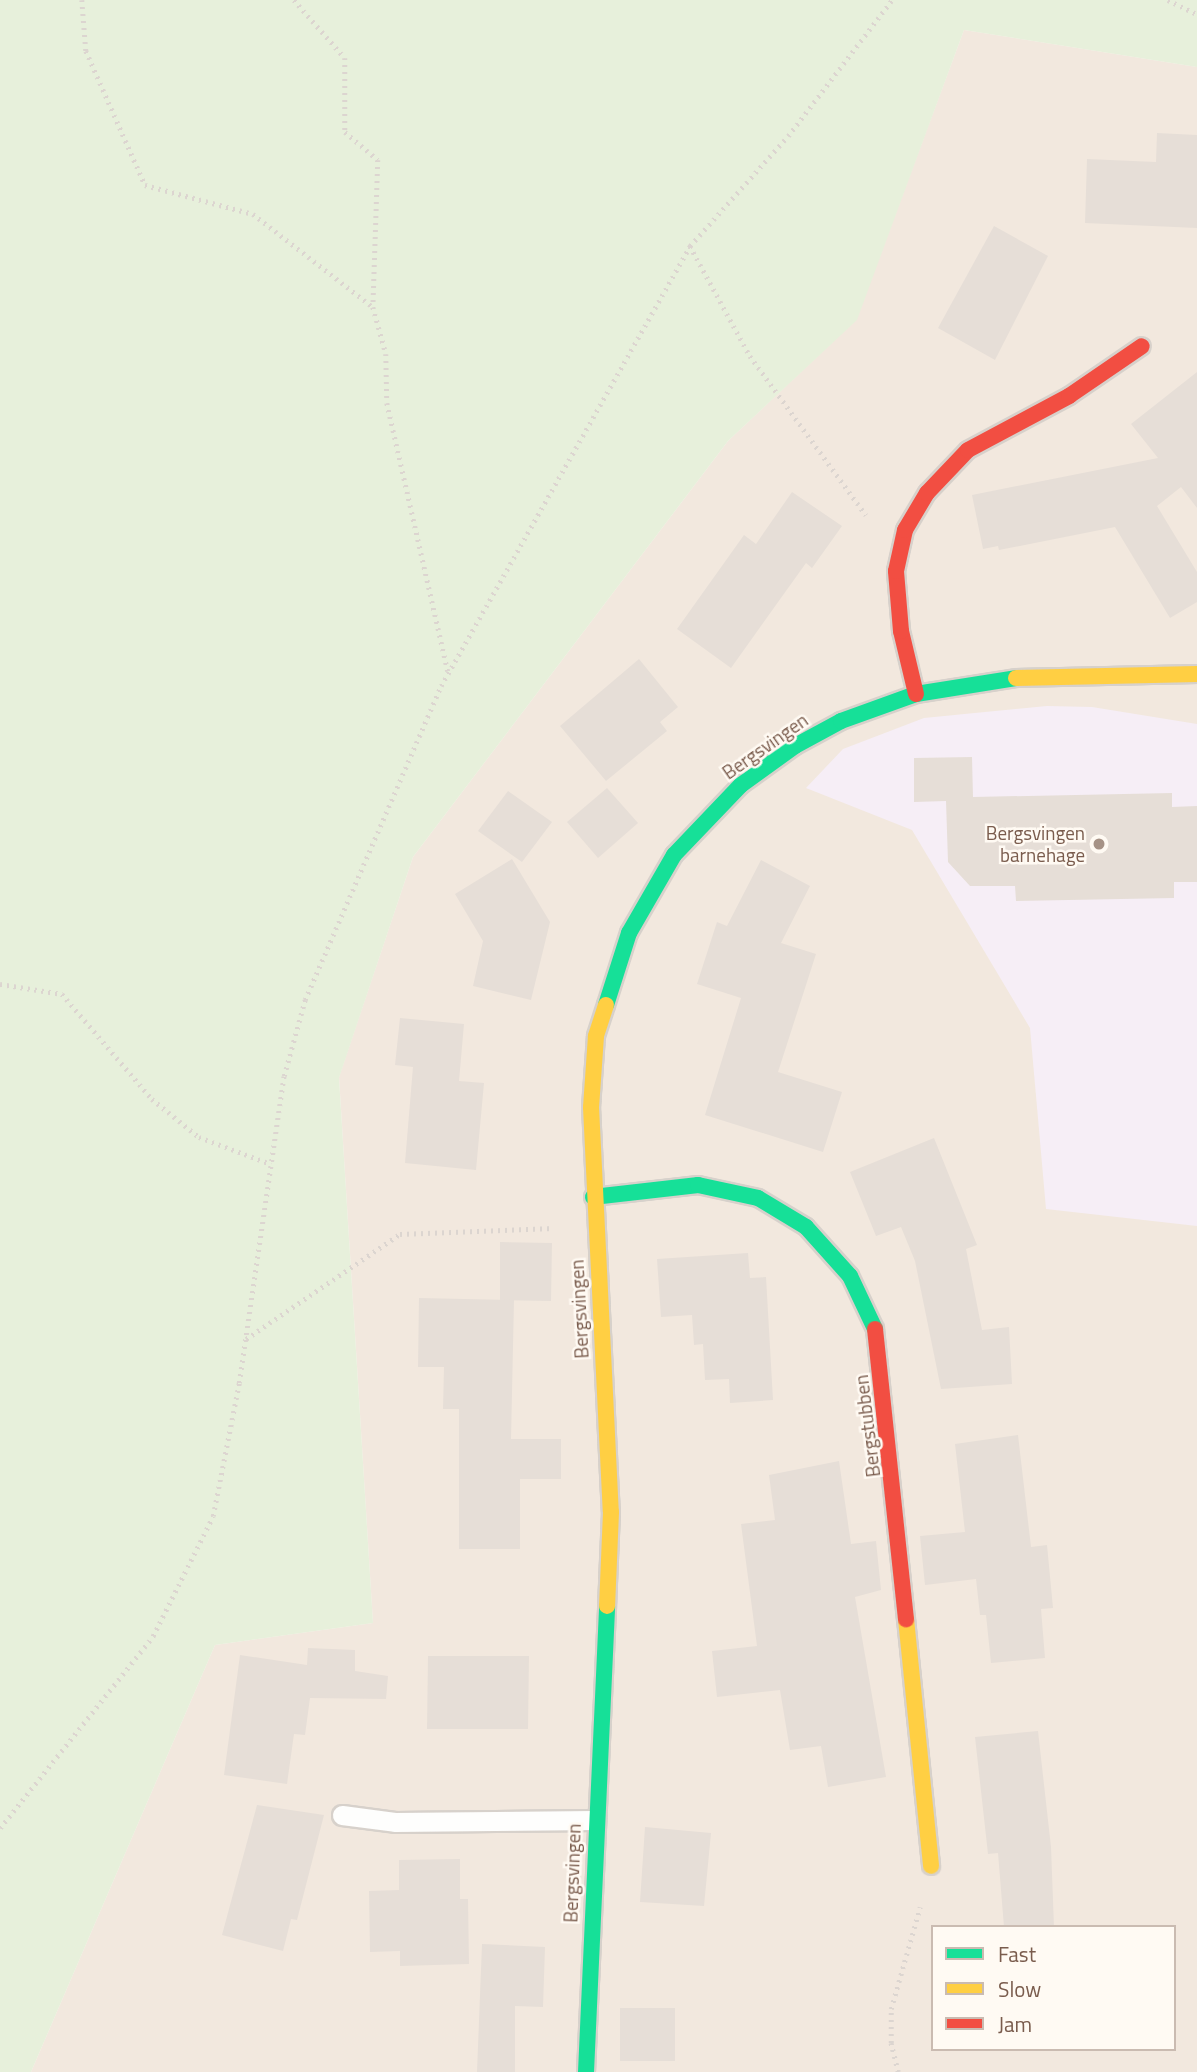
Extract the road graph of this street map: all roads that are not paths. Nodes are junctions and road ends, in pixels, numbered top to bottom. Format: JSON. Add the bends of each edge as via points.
{"nodes":[{"id":1,"x":1142,"y":346,"type":"dead end"},
{"id":2,"x":1197,"y":674,"type":"edge"},
{"id":3,"x":915,"y":694,"type":"junction"},
{"id":4,"x":593,"y":1197,"type":"junction"},
{"id":5,"x":342,"y":1815,"type":"dead end"},
{"id":6,"x":595,"y":1820,"type":"junction"},
{"id":7,"x":931,"y":1866,"type":"road end"},
{"id":8,"x":586,"y":2072,"type":"edge"}],
"edges":[{"from":1,"to":3,"type":"street","via":[[1069,396],[968,450],[927,493],[905,530],[898,553],[901,631]]},
{"from":2,"to":3,"type":"street","name":"Bergsvingen","via":[[1005,678]]},
{"from":3,"to":4,"type":"street","name":"Bergsvingen","via":[[841,721],[795,746],[741,785],[674,855],[629,933],[596,1035]]},
{"from":4,"to":6,"type":"street","name":"Bergsvingen","via":[[611,1512]]},
{"from":4,"to":7,"type":"street","name":"Bergstubben","via":[[698,1185],[758,1198],[806,1227],[850,1276],[874,1326],[880,1362]]},
{"from":5,"to":6,"type":"lane","via":[[395,1822]]},
{"from":6,"to":8,"type":"street","name":"Bergsvingen"}]}
